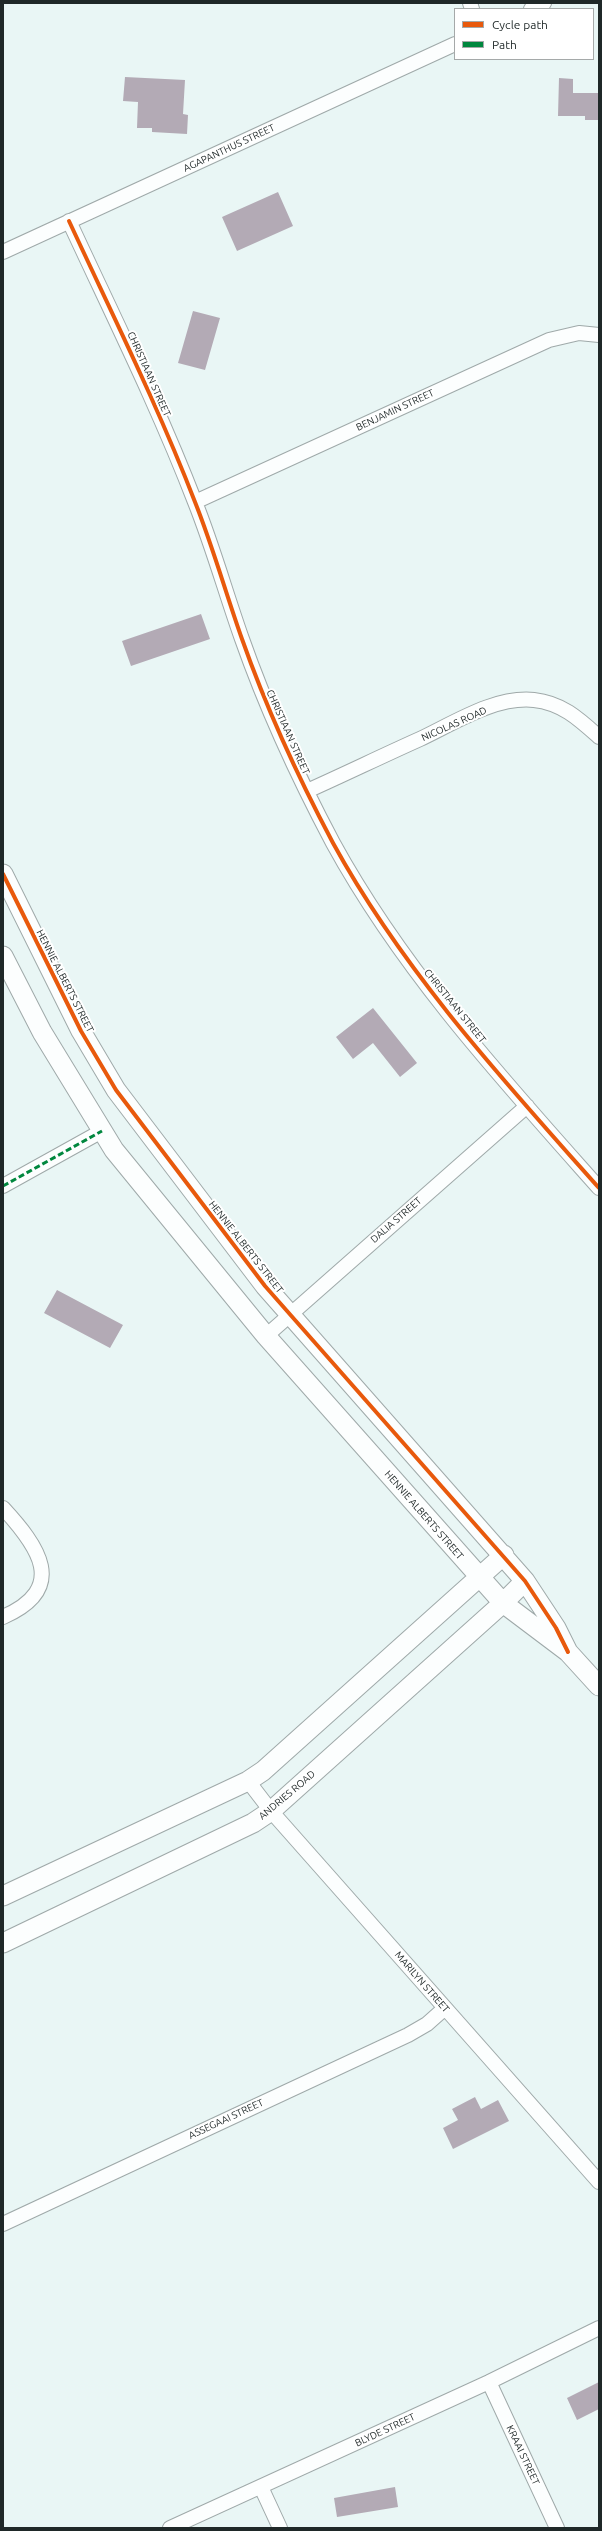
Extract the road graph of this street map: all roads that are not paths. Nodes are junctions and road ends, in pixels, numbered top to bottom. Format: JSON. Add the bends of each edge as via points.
{"nodes":[{"id":1,"x":544,"y":3,"type":"edge"},
{"id":2,"x":533,"y":8,"type":"edge"},
{"id":3,"x":454,"y":44,"type":"edge"},
{"id":4,"x":69,"y":221,"type":"junction"},
{"id":5,"x":3,"y":252,"type":"edge"},
{"id":6,"x":599,"y":335,"type":"edge"},
{"id":7,"x":195,"y":502,"type":"junction"},
{"id":8,"x":599,"y":737,"type":"edge"},
{"id":9,"x":307,"y":791,"type":"junction"},
{"id":10,"x":3,"y":874,"type":"edge"},
{"id":11,"x":3,"y":956,"type":"edge"},
{"id":12,"x":527,"y":1106,"type":"junction"},
{"id":13,"x":102,"y":1131,"type":"junction"},
{"id":14,"x":3,"y":1186,"type":"edge"},
{"id":15,"x":599,"y":1188,"type":"edge"},
{"id":16,"x":290,"y":1315,"type":"junction"},
{"id":17,"x":266,"y":1336,"type":"junction"},
{"id":18,"x":3,"y":1508,"type":"edge"},
{"id":19,"x":504,"y":1555,"type":"junction"},
{"id":20,"x":480,"y":1578,"type":"junction"},
{"id":21,"x":525,"y":1581,"type":"junction"},
{"id":22,"x":503,"y":1603,"type":"junction"},
{"id":23,"x":3,"y":1617,"type":"edge"},
{"id":24,"x":568,"y":1652,"type":"junction"},
{"id":25,"x":599,"y":1686,"type":"edge"},
{"id":26,"x":248,"y":1781,"type":"junction"},
{"id":27,"x":271,"y":1811,"type":"junction"},
{"id":28,"x":3,"y":1896,"type":"edge"},
{"id":29,"x":3,"y":1943,"type":"edge"},
{"id":30,"x":445,"y":2008,"type":"junction"},
{"id":31,"x":599,"y":2182,"type":"edge"},
{"id":32,"x":3,"y":2224,"type":"edge"},
{"id":33,"x":599,"y":2328,"type":"edge"},
{"id":34,"x":489,"y":2382,"type":"junction"},
{"id":35,"x":261,"y":2487,"type":"junction"},
{"id":36,"x":170,"y":2528,"type":"edge"},
{"id":37,"x":280,"y":2528,"type":"edge"},
{"id":38,"x":557,"y":2528,"type":"edge"}],
"edges":[{"from":1,"to":2,"type":"street"},
{"from":3,"to":4,"type":"street","name":"AGAPANTHUS STREET"},
{"from":4,"to":5,"type":"street","name":"AGAPANTHUS STREET"},
{"from":4,"to":7,"type":"street","name":"CHRISTIAAN STREET","via":[[160,418]]},
{"from":6,"to":7,"type":"street","name":"BENJAMIN STREET","via":[[579,333],[550,340]]},
{"from":7,"to":9,"type":"street","name":"CHRISTIAAN STREET","via":[[261,689],[280,738]]},
{"from":8,"to":9,"type":"street","name":"NICOLAS ROAD","via":[[576,716],[559,707],[534,700],[514,701],[470,716]]},
{"from":9,"to":12,"type":"street","name":"CHRISTIAAN STREET","via":[[358,886],[400,951]]},
{"from":10,"to":16,"type":"street","name":"HENNIE ALBERTS STREET","via":[[81,1031],[116,1090],[265,1286]]},
{"from":11,"to":13,"type":"street","name":"HENNIE ALBERTS STREET","via":[[42,1032]]},
{"from":12,"to":15,"type":"street","name":"CHRISTIAAN STREET"},
{"from":12,"to":16,"type":"street","name":"DALIA STREET"},
{"from":13,"to":14,"type":"street"},
{"from":13,"to":17,"type":"street","name":"HENNIE ALBERTS STREET"},
{"from":16,"to":17,"type":"street","name":"DALIA STREET"},
{"from":16,"to":19,"type":"street","name":"HENNIE ALBERTS STREET","via":[[484,1536]]},
{"from":17,"to":20,"type":"street","name":"HENNIE ALBERTS STREET"},
{"from":18,"to":23,"type":"street","via":[[33,1544],[42,1569],[40,1585],[28,1601]]},
{"from":19,"to":20,"type":"street"},
{"from":19,"to":21,"type":"street","name":"HENNIE ALBERTS STREET"},
{"from":20,"to":22,"type":"street","name":"HENNIE ALBERTS STREET"},
{"from":20,"to":26,"type":"street","via":[[263,1771]]},
{"from":21,"to":22,"type":"street","name":"ANDRIES ROAD"},
{"from":21,"to":24,"type":"street","name":"HENNIE ALBERTS STREET","via":[[556,1628]]},
{"from":22,"to":24,"type":"street","name":"HENNIE ALBERTS STREET"},
{"from":22,"to":27,"type":"street","name":"ANDRIES ROAD"},
{"from":24,"to":25,"type":"street","name":"HENNIE ALBERTS STREET"},
{"from":26,"to":27,"type":"street","name":"MARILYN STREET"},
{"from":26,"to":28,"type":"street"},
{"from":27,"to":29,"type":"street","name":"ANDRIES ROAD","via":[[253,1823]]},
{"from":27,"to":30,"type":"street","name":"MARILYN STREET"},
{"from":30,"to":31,"type":"street","name":"MARILYN STREET"},
{"from":30,"to":32,"type":"street","name":"ASSEGAAI STREET","via":[[408,2036]]},
{"from":33,"to":34,"type":"street","name":"BLYDE STREET"},
{"from":34,"to":35,"type":"street","name":"BLYDE STREET"},
{"from":34,"to":38,"type":"street","name":"KRAAI STREET"},
{"from":35,"to":36,"type":"street","name":"BLYDE STREET"},
{"from":35,"to":37,"type":"street"}]}
